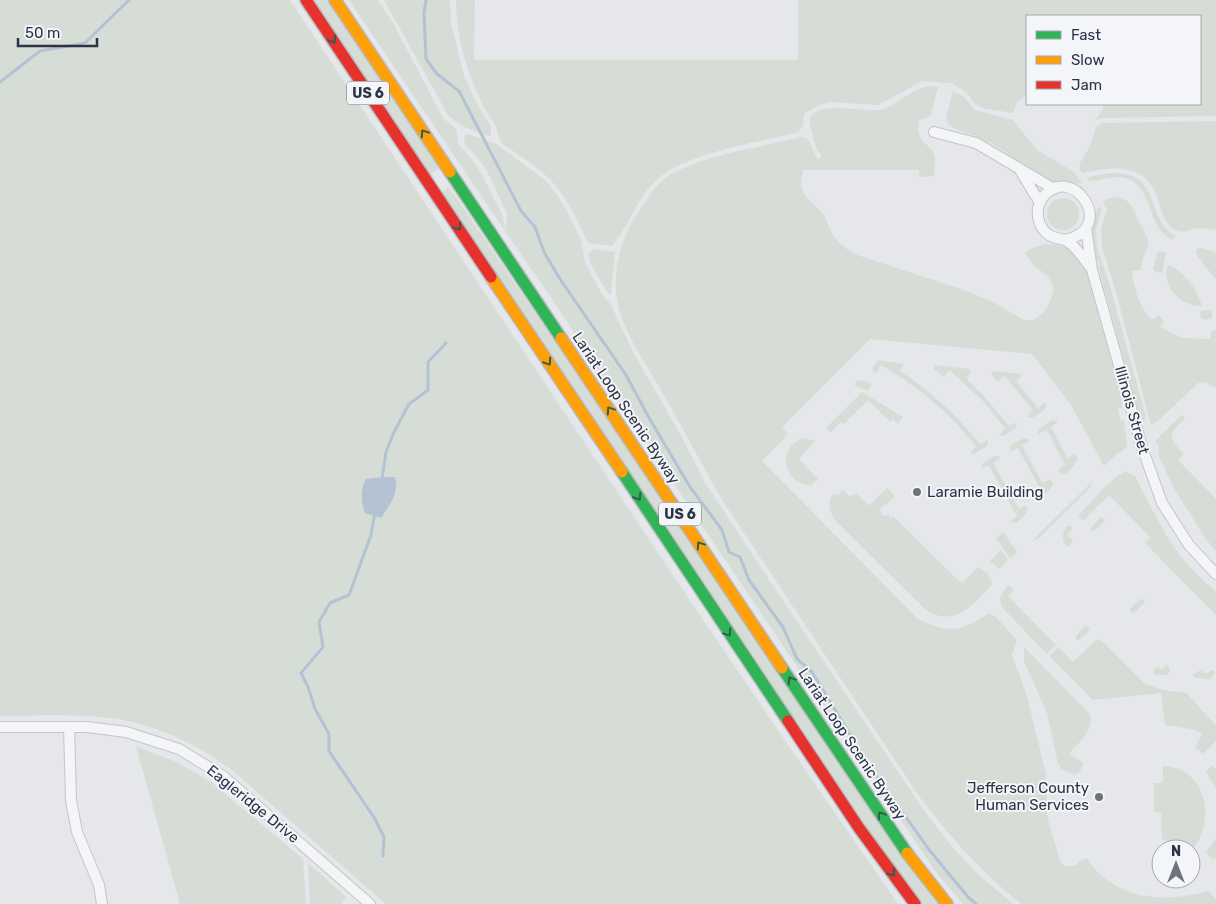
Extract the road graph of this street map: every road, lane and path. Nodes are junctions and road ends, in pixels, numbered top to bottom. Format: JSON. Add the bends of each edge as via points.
{"nodes":[{"id":1,"x":306,"y":0,"type":"edge"},
{"id":2,"x":336,"y":0,"type":"edge"},
{"id":3,"x":934,"y":132,"type":"dead end"},
{"id":4,"x":1019,"y":170,"type":"junction"},
{"id":5,"x":441,"y":180,"type":"junction"},
{"id":6,"x":1054,"y":189,"type":"junction"},
{"id":7,"x":1040,"y":203,"type":"junction"},
{"id":8,"x":1086,"y":228,"type":"junction"},
{"id":9,"x":1064,"y":240,"type":"junction"},
{"id":10,"x":1092,"y":270,"type":"junction"},
{"id":11,"x":1216,"y":574,"type":"edge"},
{"id":12,"x":0,"y":726,"type":"edge"},
{"id":13,"x":69,"y":727,"type":"junction"},
{"id":14,"x":102,"y":904,"type":"edge"},
{"id":15,"x":370,"y":904,"type":"edge"},
{"id":16,"x":915,"y":904,"type":"edge"},
{"id":17,"x":947,"y":904,"type":"edge"}],
"edges":[{"from":1,"to":5,"type":"highway","name":"Lariat Loop Scenic Byway","number":"US 6","one_way":true},
{"from":5,"to":2,"type":"highway","name":"Lariat Loop Scenic Byway","number":"US 6","one_way":true},
{"from":3,"to":4,"type":"street","via":[[976,143]]},
{"from":4,"to":6,"type":"street"},
{"from":4,"to":7,"type":"street"},
{"from":5,"to":16,"type":"highway","name":"Lariat Loop Scenic Byway","number":"US 6","one_way":true,"via":[[859,828]]},
{"from":17,"to":5,"type":"highway","name":"Lariat Loop Scenic Byway","number":"US 6","one_way":true,"via":[[881,816]]},
{"from":6,"to":7,"type":"street"},
{"from":6,"to":8,"type":"street","via":[[1071,188],[1084,196],[1090,211]]},
{"from":7,"to":9,"type":"street","via":[[1038,216],[1044,230]]},
{"from":8,"to":9,"type":"street","via":[[1073,238]]},
{"from":8,"to":10,"type":"street","name":"Illinois Street"},
{"from":9,"to":10,"type":"street","via":[[1079,251]]},
{"from":10,"to":11,"type":"street","name":"Illinois Street","via":[[1142,447],[1162,503],[1189,545]]},
{"from":12,"to":13,"type":"street","name":"Eagleridge Drive"},
{"from":13,"to":14,"type":"street","via":[[70,800],[77,832],[99,886]]},
{"from":13,"to":15,"type":"street","name":"Eagleridge Drive","via":[[126,732],[178,749],[223,776]]}]}
